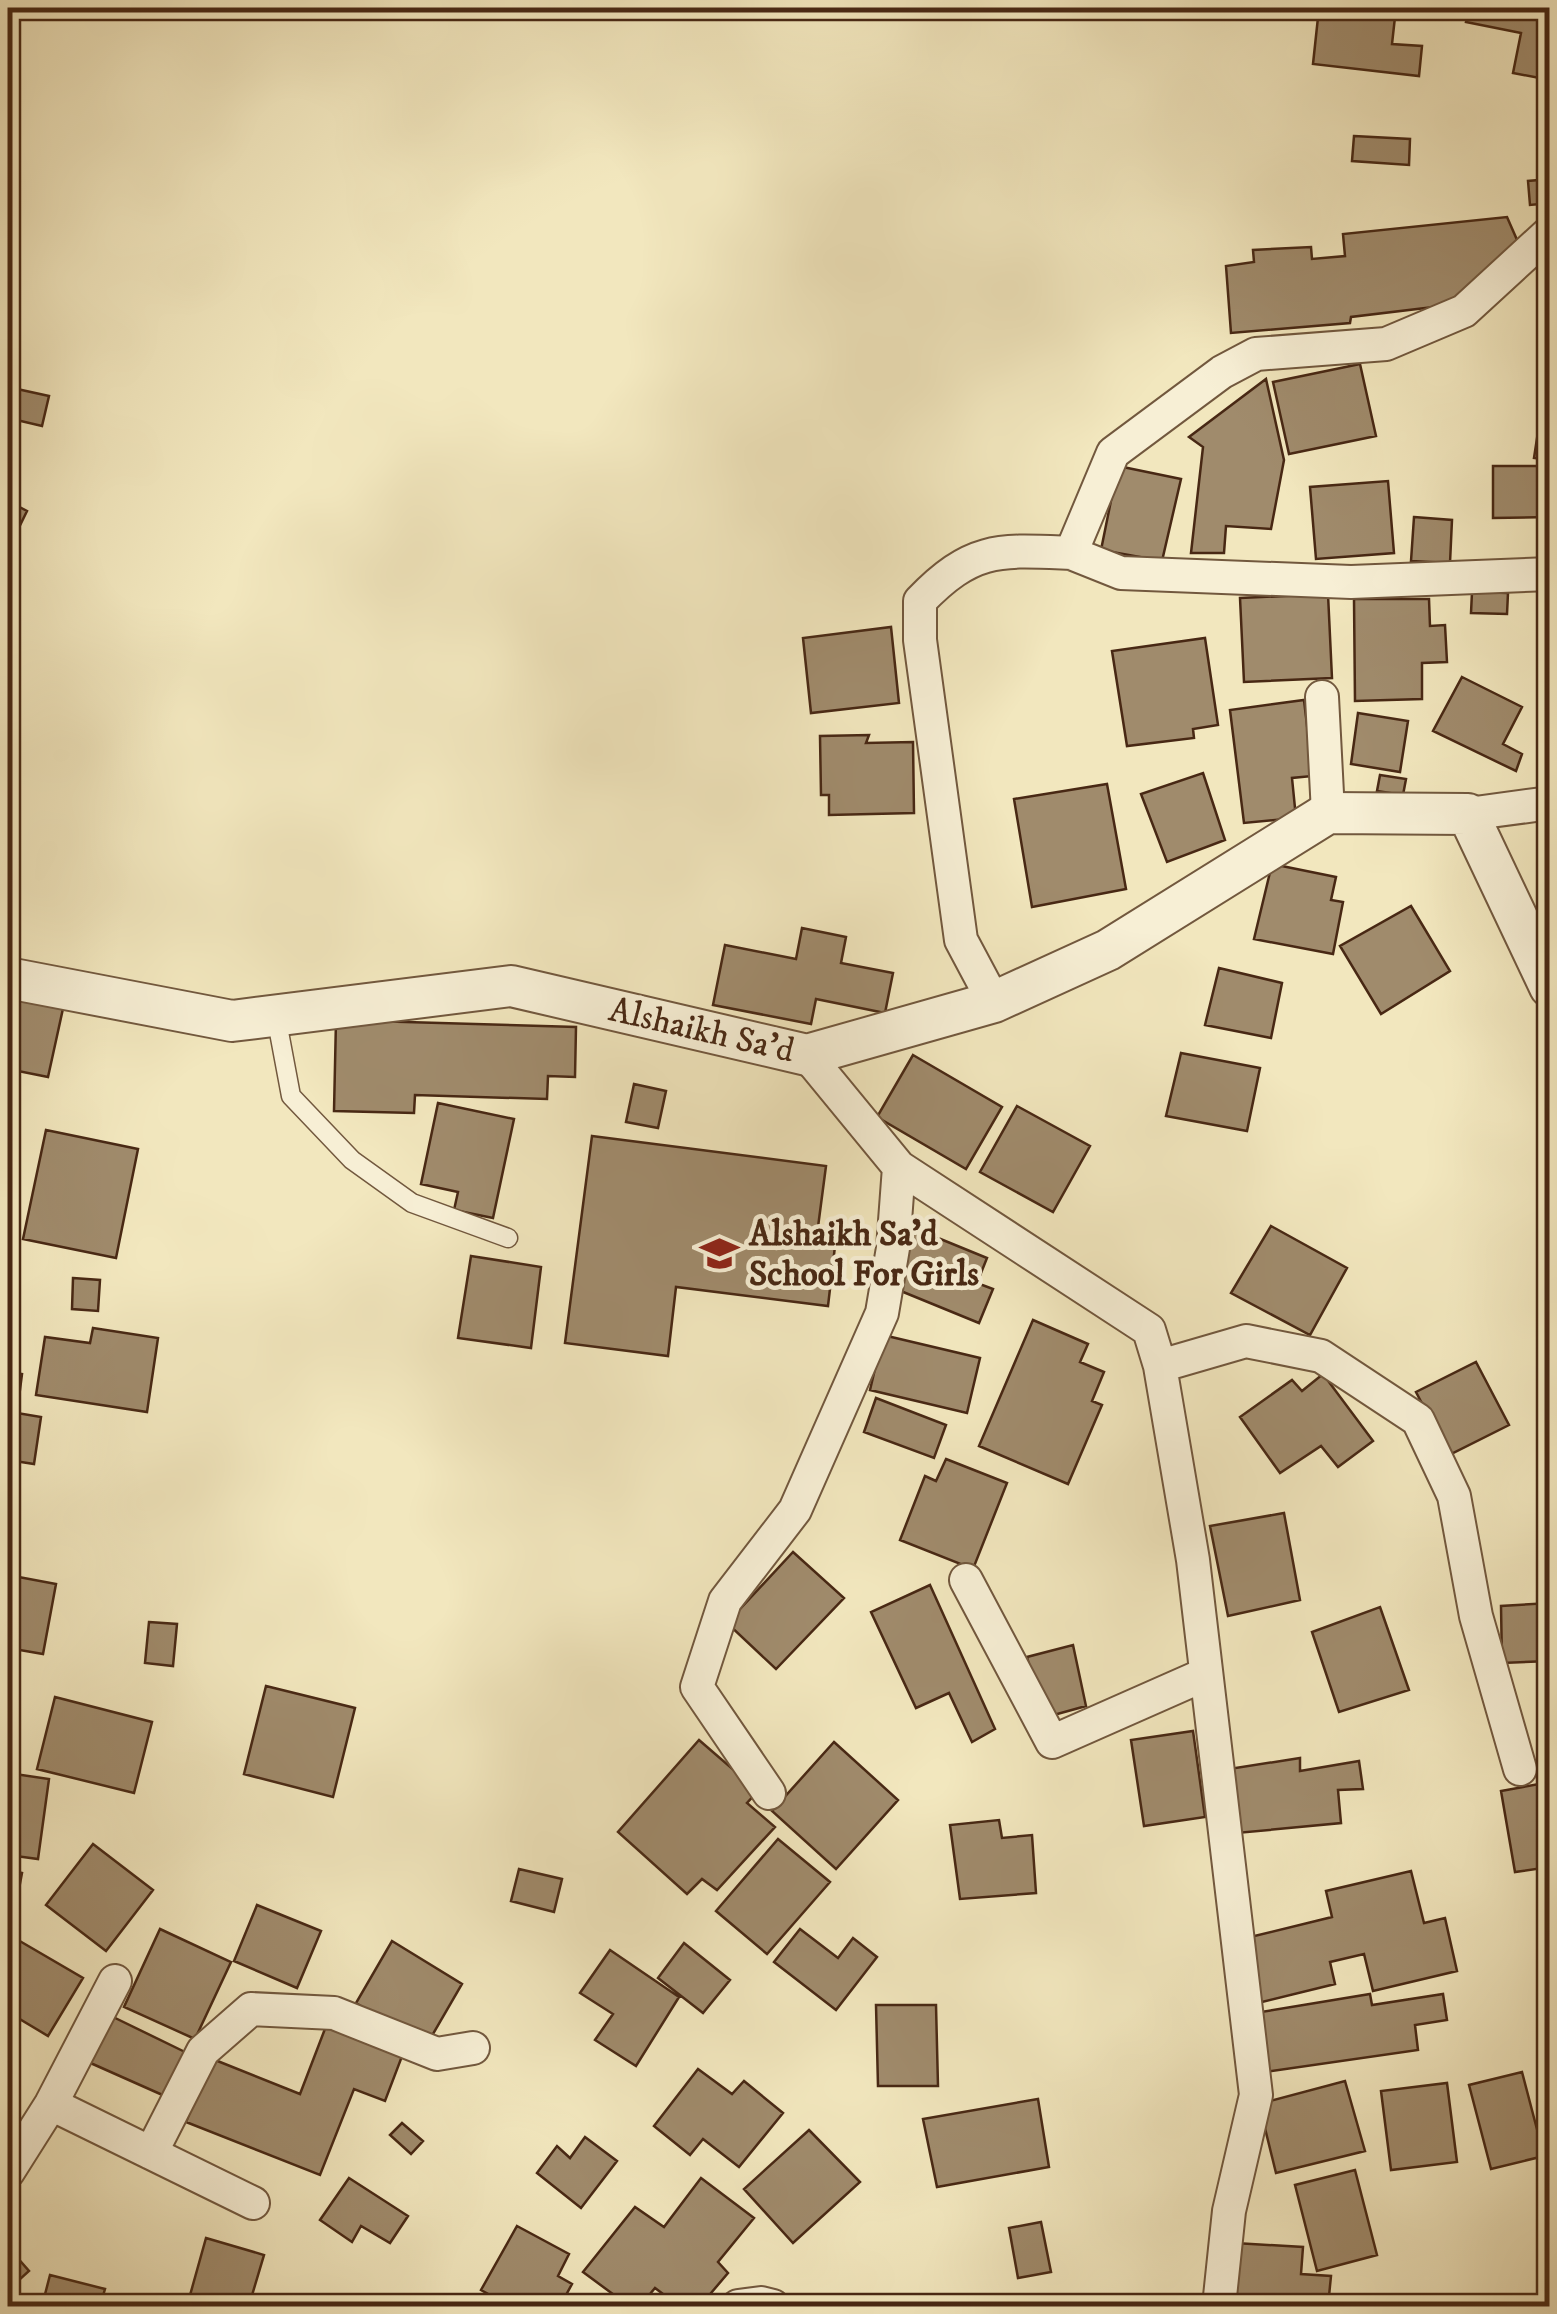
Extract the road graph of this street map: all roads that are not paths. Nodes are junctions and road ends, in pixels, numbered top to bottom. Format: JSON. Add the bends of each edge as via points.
{"nodes":[{"id":1,"x":1550,"y":232,"type":"edge"},
{"id":2,"x":1071,"y":553,"type":"junction"},
{"id":3,"x":1550,"y":574,"type":"edge"},
{"id":4,"x":1322,"y":697,"type":"dead end"},
{"id":5,"x":1550,"y":803,"type":"edge"},
{"id":6,"x":1328,"y":813,"type":"junction"},
{"id":7,"x":1468,"y":814,"type":"junction"},
{"id":8,"x":8,"y":978,"type":"edge"},
{"id":9,"x":1550,"y":987,"type":"edge"},
{"id":10,"x":994,"y":1002,"type":"junction"},
{"id":11,"x":276,"y":1016,"type":"junction"},
{"id":12,"x":807,"y":1055,"type":"junction"},
{"id":13,"x":898,"y":1167,"type":"junction"},
{"id":14,"x":508,"y":1238,"type":"dead end"},
{"id":15,"x":1160,"y":1366,"type":"junction"},
{"id":16,"x":966,"y":1580,"type":"dead end"},
{"id":17,"x":1206,"y":1674,"type":"junction"},
{"id":18,"x":1520,"y":1769,"type":"dead end"},
{"id":19,"x":769,"y":1793,"type":"dead end"},
{"id":20,"x":115,"y":1981,"type":"dead end"},
{"id":21,"x":473,"y":2048,"type":"dead end"},
{"id":22,"x":51,"y":2104,"type":"junction"},
{"id":23,"x":151,"y":2153,"type":"junction"},
{"id":24,"x":8,"y":2172,"type":"edge"},
{"id":25,"x":253,"y":2203,"type":"dead end"},
{"id":26,"x":738,"y":2306,"type":"edge"},
{"id":27,"x":773,"y":2306,"type":"edge"},
{"id":28,"x":1219,"y":2306,"type":"edge"}],
"edges":[{"from":1,"to":2,"type":"street","via":[[1448,318],[1386,344],[1256,354],[1222,372],[1113,454]]},
{"from":2,"to":3,"type":"street","via":[[1121,573],[1351,582]]},
{"from":2,"to":10,"type":"street","via":[[994,550],[944,576],[920,601],[960,940]]},
{"from":4,"to":6,"type":"street"},
{"from":5,"to":7,"type":"street"},
{"from":6,"to":7,"type":"street"},
{"from":6,"to":10,"type":"street","name":"Alshaikh Sa'd","via":[[1108,950]]},
{"from":7,"to":9,"type":"street"},
{"from":8,"to":11,"type":"street","name":"Alshaikh Sa'd","via":[[232,1021]]},
{"from":10,"to":12,"type":"street","name":"Alshaikh Sa'd"},
{"from":11,"to":12,"type":"street","name":"Alshaikh Sa'd","via":[[511,986]]},
{"from":11,"to":14,"type":"lane","via":[[291,1096],[352,1160],[412,1202]]},
{"from":12,"to":13,"type":"street"},
{"from":13,"to":15,"type":"street","via":[[1149,1330]]},
{"from":13,"to":19,"type":"street","via":[[882,1313],[795,1510],[725,1600],[697,1687]]},
{"from":15,"to":17,"type":"street"},
{"from":15,"to":18,"type":"street","via":[[1246,1341],[1321,1356],[1418,1420],[1454,1496],[1476,1616]]},
{"from":16,"to":17,"type":"street","via":[[1052,1742]]},
{"from":17,"to":28,"type":"street","via":[[1256,2095],[1229,2212]]},
{"from":20,"to":22,"type":"street"},
{"from":21,"to":23,"type":"street","via":[[437,2054],[334,2012],[250,2009],[203,2051]]},
{"from":22,"to":23,"type":"street"},
{"from":22,"to":24,"type":"street"},
{"from":23,"to":25,"type":"street"},
{"from":26,"to":27,"type":"street"}]}
